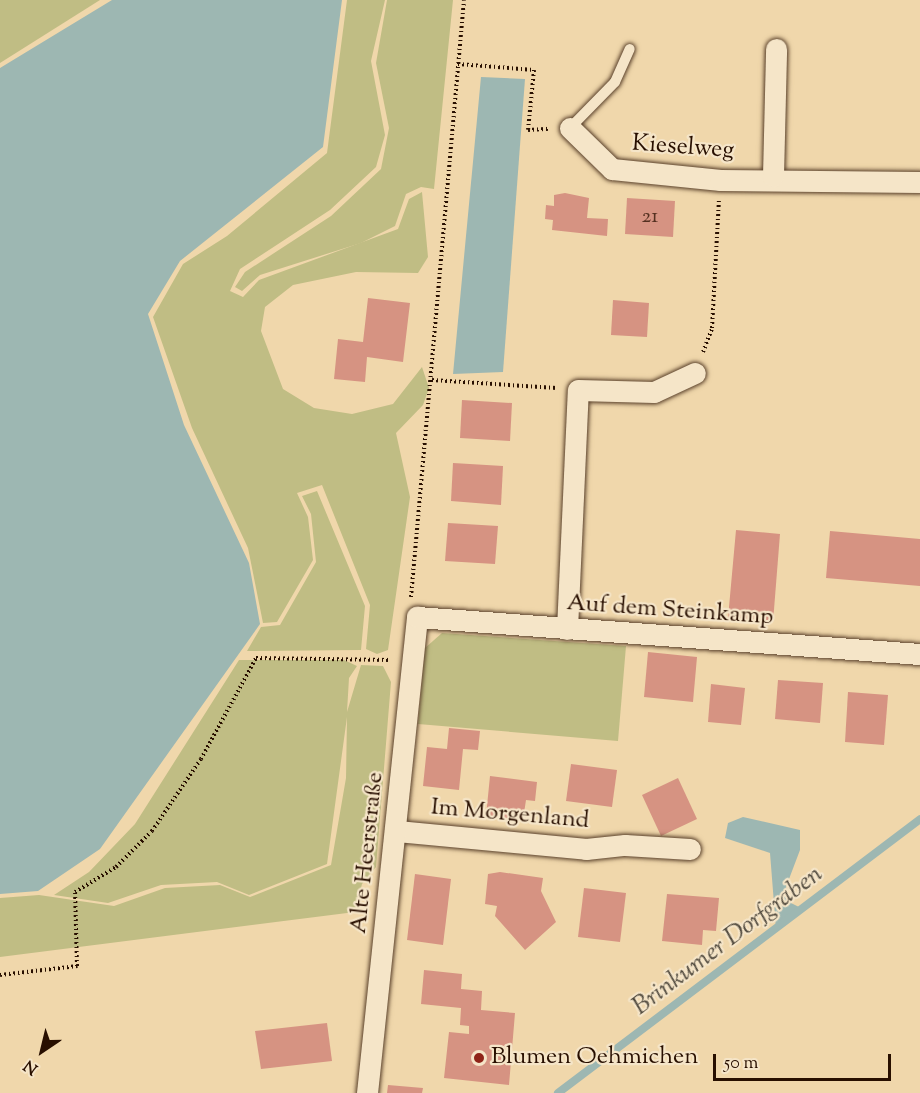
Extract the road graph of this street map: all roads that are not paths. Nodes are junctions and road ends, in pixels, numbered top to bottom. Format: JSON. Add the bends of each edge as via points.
{"nodes":[{"id":1,"x":630,"y":49,"type":"dead end"},
{"id":2,"x":776,"y":49,"type":"dead end"},
{"id":3,"x":570,"y":128,"type":"joint"},
{"id":4,"x":773,"y":176,"type":"junction"},
{"id":5,"x":920,"y":182,"type":"edge"},
{"id":6,"x":695,"y":373,"type":"road end"},
{"id":7,"x":417,"y":617,"type":"joint"},
{"id":8,"x":567,"y":629,"type":"junction"},
{"id":9,"x":920,"y":654,"type":"edge"},
{"id":10,"x":397,"y":831,"type":"junction"},
{"id":11,"x":690,"y":849,"type":"dead end"},
{"id":12,"x":367,"y":1093,"type":"edge"}],
"edges":[{"from":1,"to":3,"type":"lane","via":[[615,82]]},
{"from":2,"to":4,"type":"street"},
{"from":3,"to":4,"type":"street","name":"Kieselweg","via":[[612,169],[720,180]]},
{"from":4,"to":5,"type":"street","name":"Kieselweg"},
{"from":6,"to":8,"type":"street","via":[[654,392],[578,390]]},
{"from":7,"to":8,"type":"street","name":"Auf dem Steinkamp"},
{"from":7,"to":10,"type":"street","name":"Alte Heerstraße"},
{"from":8,"to":9,"type":"street","name":"Auf dem Steinkamp"},
{"from":10,"to":11,"type":"street","name":"Im Morgenland","via":[[585,849],[625,845]]},
{"from":10,"to":12,"type":"street","name":"Alte Heerstraße"}]}
